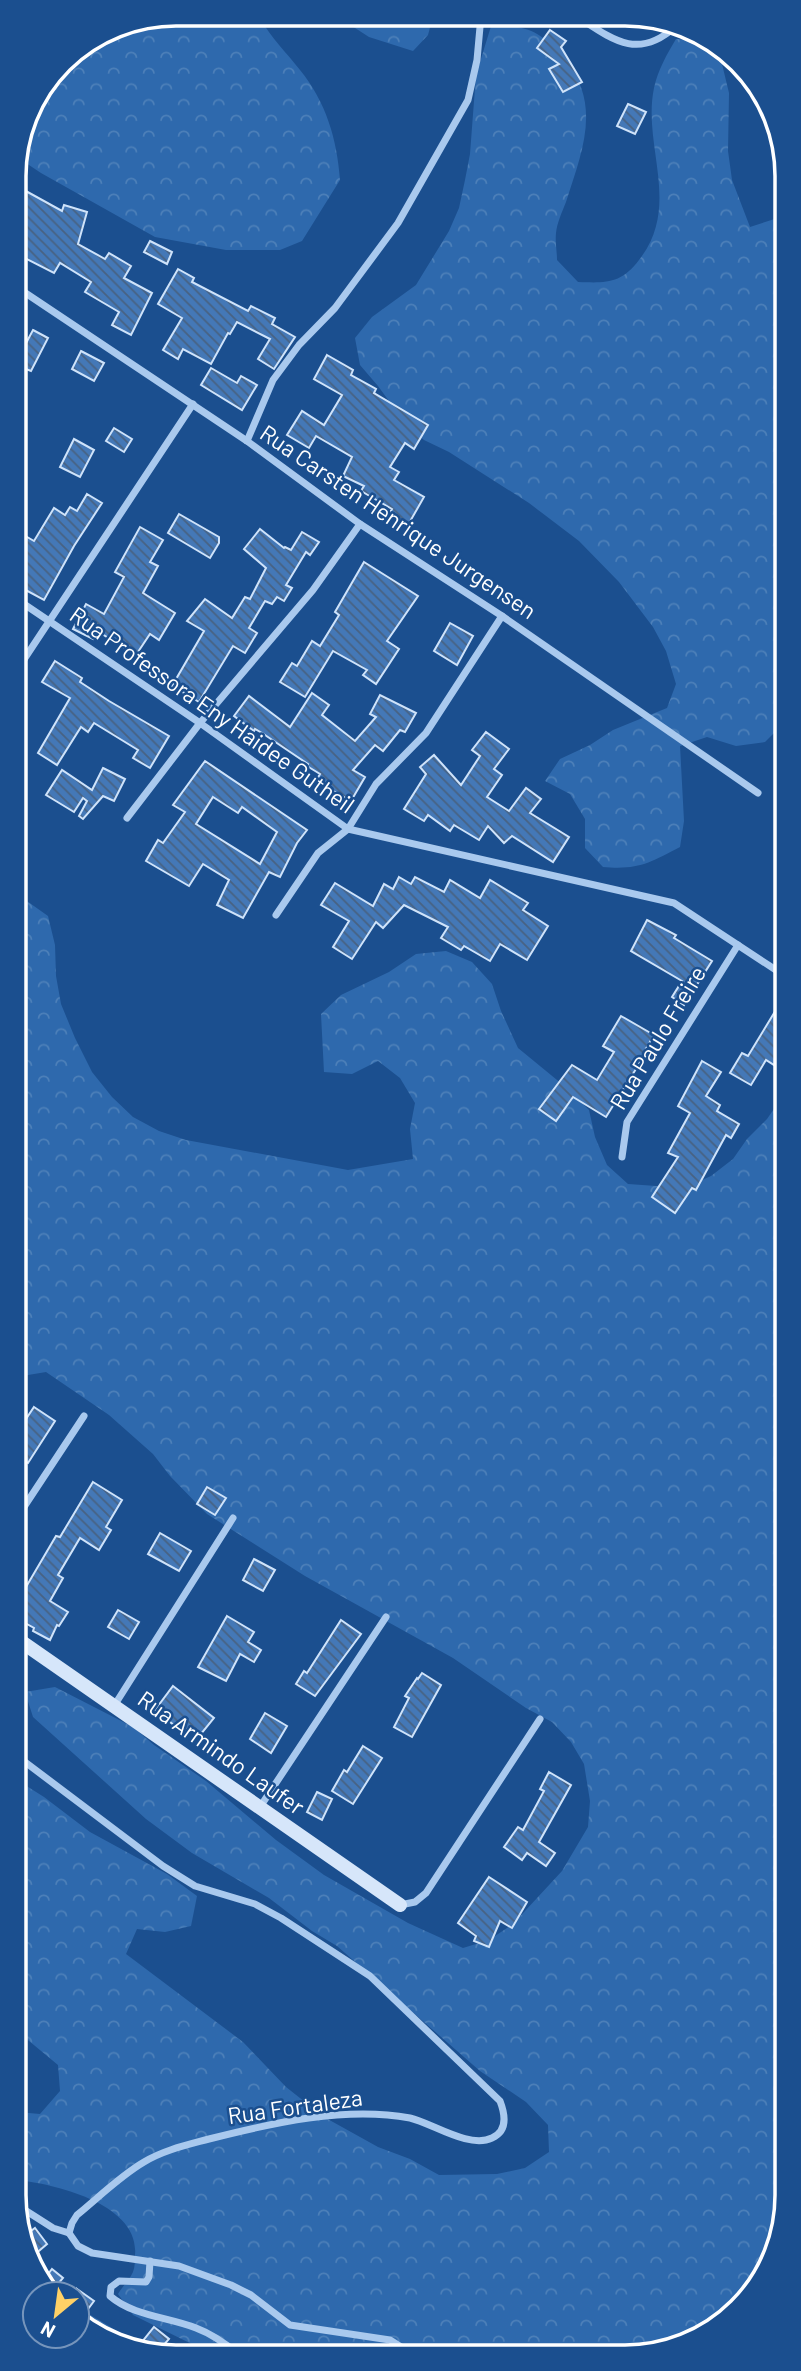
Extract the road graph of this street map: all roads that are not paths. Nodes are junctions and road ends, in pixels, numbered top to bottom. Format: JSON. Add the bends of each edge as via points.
{"nodes":[{"id":1,"x":480,"y":26,"type":"edge"},
{"id":2,"x":591,"y":26,"type":"edge"},
{"id":3,"x":667,"y":33,"type":"edge"},
{"id":4,"x":27,"y":294,"type":"edge"},
{"id":5,"x":193,"y":404,"type":"junction"},
{"id":6,"x":247,"y":441,"type":"junction"},
{"id":7,"x":360,"y":524,"type":"junction"},
{"id":8,"x":27,"y":606,"type":"edge"},
{"id":9,"x":502,"y":616,"type":"junction"},
{"id":10,"x":48,"y":620,"type":"junction"},
{"id":11,"x":27,"y":654,"type":"edge"},
{"id":12,"x":200,"y":723,"type":"junction"},
{"id":13,"x":758,"y":793,"type":"dead end"},
{"id":14,"x":127,"y":818,"type":"dead end"},
{"id":15,"x":348,"y":829,"type":"junction"},
{"id":16,"x":276,"y":915,"type":"dead end"},
{"id":17,"x":738,"y":945,"type":"junction"},
{"id":18,"x":775,"y":969,"type":"edge"},
{"id":19,"x":622,"y":1157,"type":"dead end"},
{"id":20,"x":84,"y":1416,"type":"dead end"},
{"id":21,"x":26,"y":1504,"type":"edge"},
{"id":22,"x":233,"y":1518,"type":"dead end"},
{"id":23,"x":386,"y":1617,"type":"dead end"},
{"id":24,"x":26,"y":1645,"type":"edge"},
{"id":25,"x":114,"y":1706,"type":"junction"},
{"id":26,"x":540,"y":1719,"type":"dead end"},
{"id":27,"x":26,"y":1763,"type":"edge"},
{"id":28,"x":260,"y":1807,"type":"junction"},
{"id":29,"x":400,"y":1905,"type":"joint"},
{"id":30,"x":28,"y":2212,"type":"edge"},
{"id":31,"x":69,"y":2233,"type":"junction"},
{"id":32,"x":150,"y":2261,"type":"junction"},
{"id":33,"x":226,"y":2345,"type":"edge"},
{"id":34,"x":398,"y":2345,"type":"edge"}],
"edges":[{"from":1,"to":6,"type":"street","via":[[468,100],[398,223],[335,308],[272,380]]},
{"from":2,"to":3,"type":"street","via":[[612,40],[638,45]]},
{"from":4,"to":5,"type":"street","name":"Rua Carsten Henrique Jurgensen"},
{"from":5,"to":6,"type":"street","name":"Rua Carsten Henrique Jurgensen"},
{"from":5,"to":10,"type":"street"},
{"from":6,"to":7,"type":"street","name":"Rua Carsten Henrique Jurgensen"},
{"from":7,"to":9,"type":"street","name":"Rua Carsten Henrique Jurgensen"},
{"from":7,"to":12,"type":"street","via":[[313,590]]},
{"from":8,"to":10,"type":"street","name":"Rua Professora Eny Haidee Gutheil"},
{"from":9,"to":13,"type":"street","name":"Rua Carsten Henrique Jurgensen"},
{"from":9,"to":15,"type":"street","via":[[426,733],[376,784]]},
{"from":10,"to":11,"type":"street"},
{"from":10,"to":12,"type":"street","name":"Rua Professora Eny Haidee Gutheil"},
{"from":12,"to":14,"type":"street"},
{"from":12,"to":15,"type":"street","name":"Rua Professora Eny Haidee Gutheil"},
{"from":15,"to":16,"type":"street","via":[[318,853]]},
{"from":15,"to":17,"type":"street","name":"Rua Professora Eny Haidee Gutheil","via":[[674,902]]},
{"from":17,"to":18,"type":"street","name":"Rua Professora Eny Haidee Gutheil"},
{"from":17,"to":19,"type":"street","name":"Rua Paulo Freire","via":[[626,1122]]},
{"from":20,"to":21,"type":"street"},
{"from":22,"to":25,"type":"street"},
{"from":23,"to":28,"type":"street"},
{"from":24,"to":25,"type":"street","name":"Rua Armindo Laufer"},
{"from":25,"to":28,"type":"street","name":"Rua Armindo Laufer"},
{"from":26,"to":29,"type":"street","via":[[426,1894]]},
{"from":27,"to":31,"type":"street","name":"Rua Fortaleza","via":[[163,1867],[195,1886],[255,1904],[370,1976],[500,2101],[505,2116],[502,2129],[493,2138],[479,2140],[413,2119],[360,2113],[262,2126],[173,2149],[143,2162],[77,2215]]},
{"from":28,"to":29,"type":"street","name":"Rua Armindo Laufer"},
{"from":30,"to":31,"type":"street"},
{"from":31,"to":32,"type":"street","via":[[78,2246],[92,2253]]},
{"from":32,"to":33,"type":"street","via":[[146,2282],[119,2281],[111,2287],[110,2296],[121,2305],[196,2328]]},
{"from":32,"to":34,"type":"street","via":[[231,2285],[290,2325]]}]}
